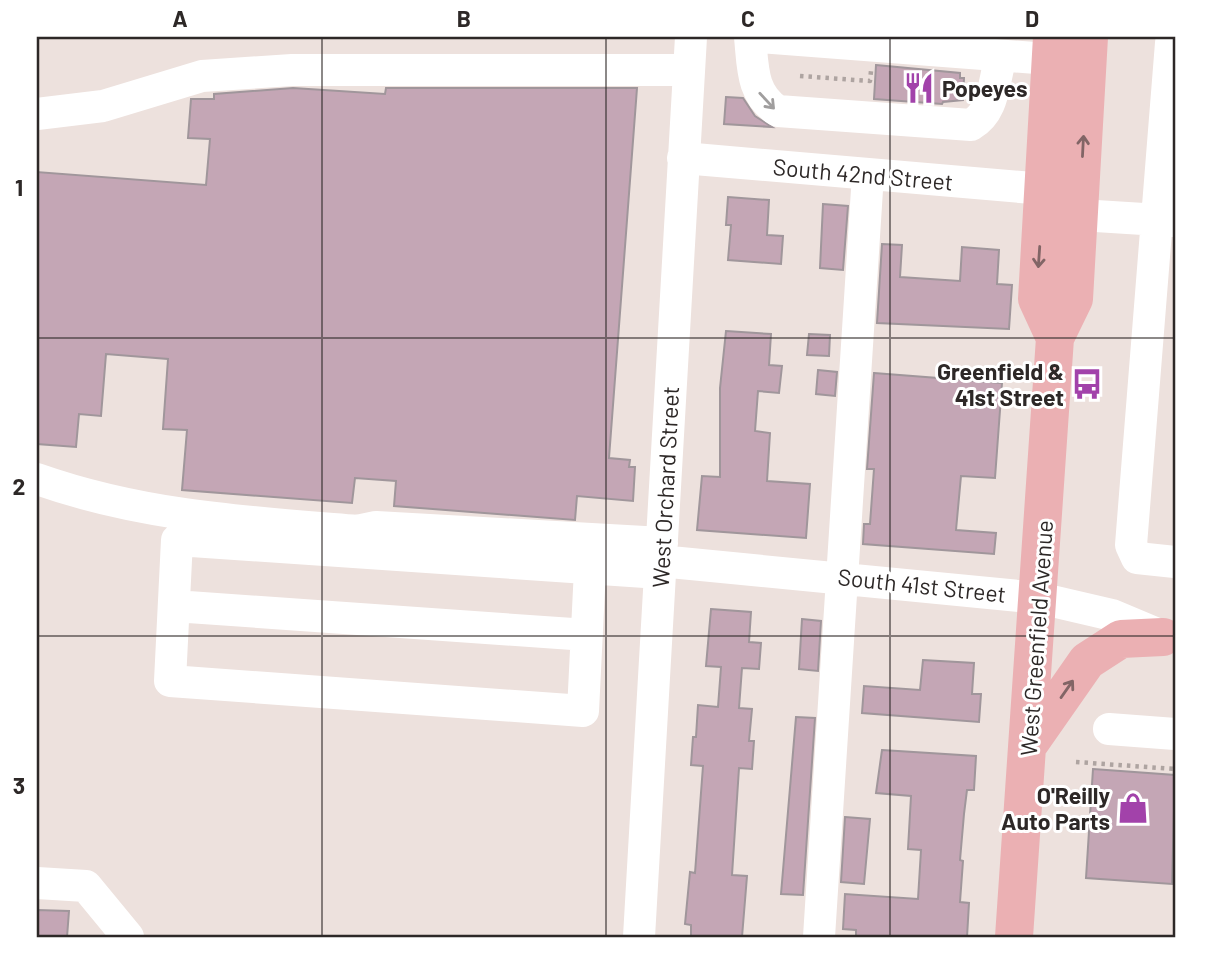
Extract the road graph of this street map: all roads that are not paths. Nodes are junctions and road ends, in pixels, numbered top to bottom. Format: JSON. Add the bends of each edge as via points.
{"nodes":[{"id":1,"x":691,"y":37,"type":"edge"},
{"id":2,"x":750,"y":37,"type":"edge"},
{"id":3,"x":758,"y":37,"type":"edge"},
{"id":4,"x":1175,"y":43,"type":"edge"},
{"id":5,"x":1069,"y":49,"type":"edge"},
{"id":6,"x":1001,"y":57,"type":"junction"},
{"id":7,"x":689,"y":70,"type":"junction"},
{"id":8,"x":37,"y":114,"type":"edge"},
{"id":9,"x":683,"y":159,"type":"junction"},
{"id":10,"x":868,"y":174,"type":"junction"},
{"id":11,"x":1044,"y":189,"type":"junction"},
{"id":12,"x":1080,"y":215,"type":"junction"},
{"id":13,"x":1166,"y":220,"type":"edge"},
{"id":14,"x":1055,"y":338,"type":"junction"},
{"id":15,"x":37,"y":479,"type":"edge"},
{"id":16,"x":661,"y":559,"type":"junction"},
{"id":17,"x":1175,"y":562,"type":"edge"},
{"id":18,"x":590,"y":569,"type":"junction"},
{"id":19,"x":842,"y":576,"type":"junction"},
{"id":20,"x":1039,"y":598,"type":"junction"},
{"id":21,"x":174,"y":606,"type":"junction"},
{"id":22,"x":587,"y":635,"type":"junction"},
{"id":23,"x":1169,"y":640,"type":"edge"},
{"id":24,"x":1109,"y":729,"type":"dead end"},
{"id":25,"x":1175,"y":734,"type":"edge"},
{"id":26,"x":1028,"y":745,"type":"junction"},
{"id":27,"x":37,"y":883,"type":"edge"},
{"id":28,"x":128,"y":937,"type":"edge"},
{"id":29,"x":639,"y":937,"type":"edge"},
{"id":30,"x":819,"y":937,"type":"edge"},
{"id":31,"x":1014,"y":937,"type":"edge"}],
"edges":[{"from":1,"to":7,"type":"street","name":"West Orchard Street"},
{"from":2,"to":6,"type":"street","one_way":true,"via":[[760,95],[778,111],[971,125],[984,118],[991,104]]},
{"from":3,"to":6,"type":"street"},
{"from":4,"to":13,"type":"street","via":[[1171,43]]},
{"from":5,"to":6,"type":"street"},
{"from":5,"to":11,"type":"main road","name":"West Greenfield Avenue"},
{"from":12,"to":5,"type":"main road","name":"West Greenfield Avenue","one_way":true},
{"from":7,"to":8,"type":"street","via":[[319,70],[215,75],[103,106]]},
{"from":7,"to":9,"type":"street","name":"West Orchard Street"},
{"from":9,"to":10,"type":"street","name":"South 42nd Street"},
{"from":9,"to":16,"type":"street","name":"West Orchard Street"},
{"from":10,"to":11,"type":"street","name":"South 42nd Street"},
{"from":10,"to":19,"type":"street"},
{"from":11,"to":14,"type":"main road","name":"West Greenfield Avenue","one_way":true,"via":[[1037,299]]},
{"from":12,"to":13,"type":"street"},
{"from":12,"to":14,"type":"main road","name":"West Greenfield Avenue","via":[[1074,299]]},
{"from":13,"to":17,"type":"street","via":[[1131,545],[1137,558]]},
{"from":14,"to":20,"type":"main road","name":"West Greenfield Avenue"},
{"from":15,"to":16,"type":"street","via":[[176,515],[357,531],[376,527]]},
{"from":16,"to":18,"type":"street"},
{"from":16,"to":19,"type":"street","name":"South 41st Street"},
{"from":16,"to":29,"type":"street","name":"West Orchard Street"},
{"from":18,"to":21,"type":"street","via":[[177,540]]},
{"from":18,"to":22,"type":"street"},
{"from":19,"to":20,"type":"street","name":"South 41st Street"},
{"from":19,"to":30,"type":"street"},
{"from":20,"to":23,"type":"street","name":"South 41st Street","via":[[1112,615]]},
{"from":20,"to":26,"type":"main road","name":"West Greenfield Avenue"},
{"from":21,"to":22,"type":"street"},
{"from":21,"to":22,"type":"street","via":[[170,681],[583,711]]},
{"from":26,"to":23,"type":"main road","one_way":true,"via":[[1087,661],[1121,639]]},
{"from":24,"to":25,"type":"street"},
{"from":26,"to":31,"type":"main road","name":"West Greenfield Avenue"},
{"from":27,"to":28,"type":"street","via":[[86,886]]}]}
